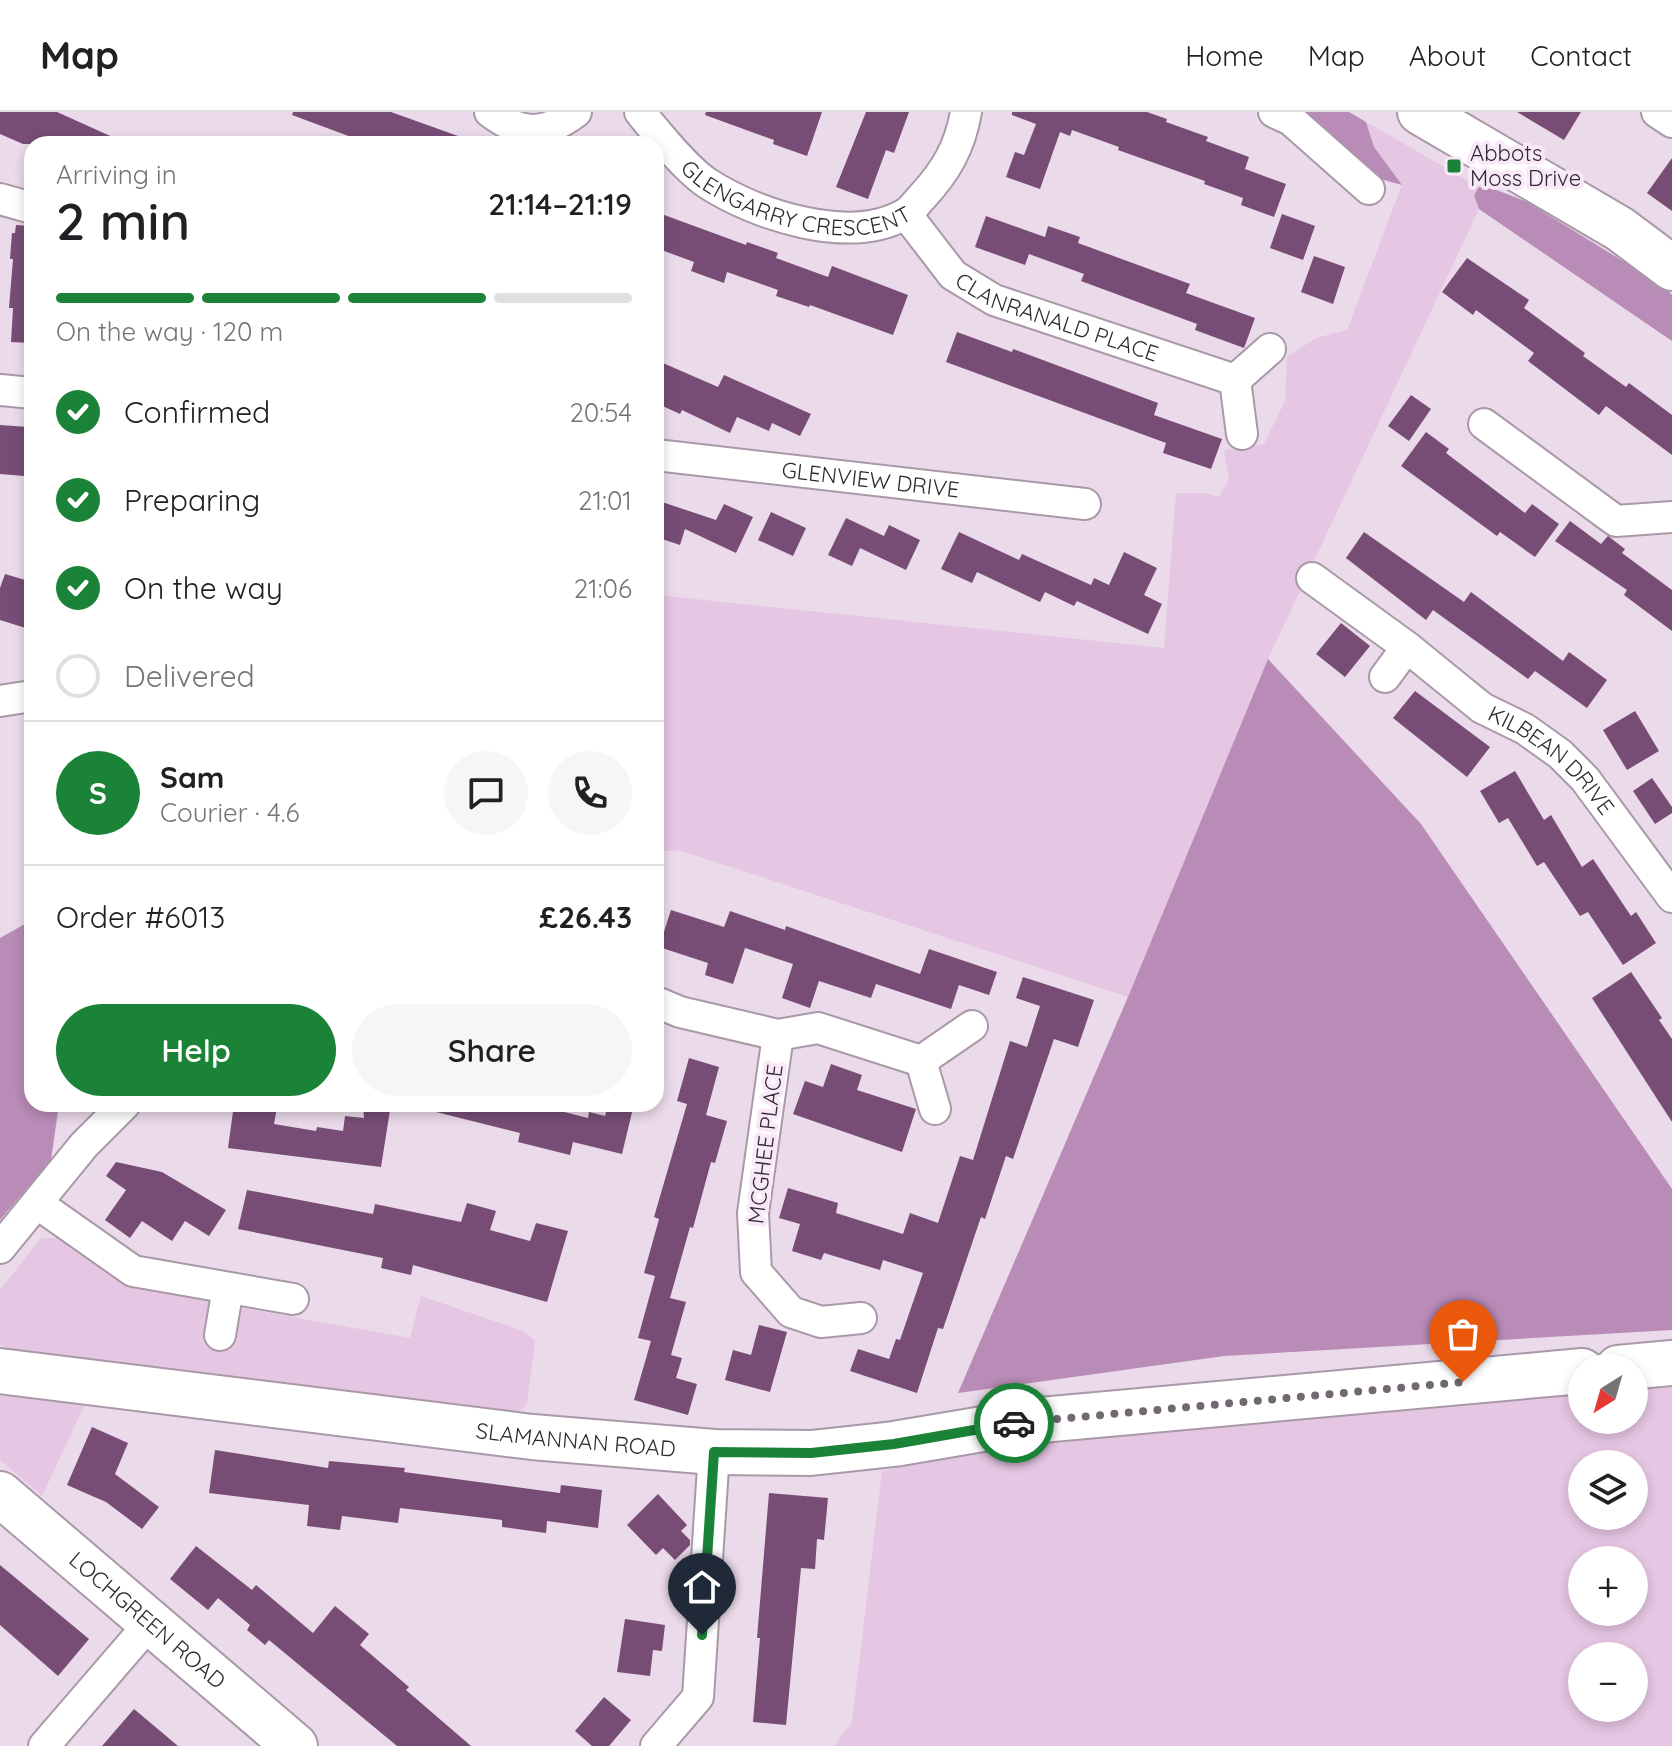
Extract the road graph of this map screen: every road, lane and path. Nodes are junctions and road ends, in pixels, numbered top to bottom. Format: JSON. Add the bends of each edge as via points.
{"nodes":[{"id":1,"x":490,"y":112,"type":"edge"},
{"id":2,"x":576,"y":112,"type":"edge"},
{"id":3,"x":640,"y":112,"type":"edge"},
{"id":4,"x":966,"y":112,"type":"edge"},
{"id":5,"x":1274,"y":112,"type":"edge"},
{"id":6,"x":1420,"y":112,"type":"edge"},
{"id":7,"x":1657,"y":112,"type":"edge"},
{"id":8,"x":1672,"y":122,"type":"edge"},
{"id":9,"x":660,"y":136,"type":"edge"},
{"id":10,"x":664,"y":141,"type":"edge"},
{"id":11,"x":1369,"y":189,"type":"dead end"},
{"id":12,"x":0,"y":199,"type":"edge"},
{"id":13,"x":24,"y":206,"type":"edge"},
{"id":14,"x":906,"y":214,"type":"junction"},
{"id":15,"x":1672,"y":268,"type":"edge"},
{"id":16,"x":1270,"y":349,"type":"dead end"},
{"id":17,"x":1235,"y":380,"type":"junction"},
{"id":18,"x":0,"y":390,"type":"edge"},
{"id":19,"x":24,"y":392,"type":"edge"},
{"id":20,"x":1484,"y":424,"type":"dead end"},
{"id":21,"x":1242,"y":434,"type":"dead end"},
{"id":22,"x":664,"y":456,"type":"edge"},
{"id":23,"x":1085,"y":504,"type":"dead end"},
{"id":24,"x":1672,"y":517,"type":"edge"},
{"id":25,"x":1312,"y":578,"type":"dead end"},
{"id":26,"x":1407,"y":647,"type":"junction"},
{"id":27,"x":1385,"y":677,"type":"dead end"},
{"id":28,"x":24,"y":697,"type":"edge"},
{"id":29,"x":0,"y":701,"type":"edge"},
{"id":30,"x":1672,"y":897,"type":"edge"},
{"id":31,"x":664,"y":1005,"type":"edge"},
{"id":32,"x":972,"y":1026,"type":"dead end"},
{"id":33,"x":778,"y":1035,"type":"junction"},
{"id":34,"x":921,"y":1061,"type":"junction"},
{"id":35,"x":935,"y":1109,"type":"dead end"},
{"id":36,"x":117,"y":1112,"type":"edge"},
{"id":37,"x":38,"y":1204,"type":"junction"},
{"id":38,"x":0,"y":1248,"type":"edge"},
{"id":39,"x":228,"y":1288,"type":"junction"},
{"id":40,"x":293,"y":1299,"type":"dead end"},
{"id":41,"x":861,"y":1318,"type":"dead end"},
{"id":42,"x":220,"y":1335,"type":"dead end"},
{"id":43,"x":1672,"y":1363,"type":"edge"},
{"id":44,"x":1648,"y":1365,"type":"edge"},
{"id":45,"x":0,"y":1371,"type":"edge"},
{"id":46,"x":1568,"y":1372,"type":"edge"},
{"id":47,"x":714,"y":1452,"type":"junction"},
{"id":48,"x":0,"y":1494,"type":"edge"},
{"id":49,"x":150,"y":1623,"type":"junction"},
{"id":50,"x":44,"y":1746,"type":"edge"},
{"id":51,"x":295,"y":1746,"type":"edge"},
{"id":52,"x":656,"y":1746,"type":"edge"}],
"edges":[{"from":1,"to":2,"type":"street","via":[[520,129],[540,131]]},
{"from":3,"to":9,"type":"street","name":"GLENGARRY CRESCENT"},
{"from":4,"to":14,"type":"street","name":"GLENGARRY CRESCENT","via":[[952,160]]},
{"from":5,"to":11,"type":"street","via":[[1291,120]]},
{"from":6,"to":15,"type":"main road","via":[[1620,229]]},
{"from":7,"to":8,"type":"street"},
{"from":10,"to":14,"type":"street","name":"GLENGARRY CRESCENT","via":[[706,182],[760,209],[799,221],[837,229],[870,226]]},
{"from":12,"to":13,"type":"street"},
{"from":14,"to":17,"type":"street","name":"CLANRANALD PLACE","via":[[953,275],[994,300]]},
{"from":16,"to":17,"type":"street"},
{"from":17,"to":21,"type":"street"},
{"from":18,"to":19,"type":"street"},
{"from":20,"to":24,"type":"street","via":[[1616,521]]},
{"from":22,"to":23,"type":"street","name":"GLENVIEW DRIVE"},
{"from":25,"to":26,"type":"street","name":"KILBEAN DRIVE"},
{"from":26,"to":27,"type":"street"},
{"from":26,"to":30,"type":"street","name":"KILBEAN DRIVE","via":[[1482,708],[1560,754],[1585,779]]},
{"from":28,"to":29,"type":"street"},
{"from":31,"to":33,"type":"street"},
{"from":32,"to":34,"type":"street"},
{"from":33,"to":34,"type":"street","via":[[818,1028]]},
{"from":33,"to":41,"type":"street","name":"MCGHEE PLACE","via":[[753,1213],[756,1272],[791,1312],[821,1322]]},
{"from":34,"to":35,"type":"street"},
{"from":36,"to":37,"type":"street"},
{"from":37,"to":38,"type":"street"},
{"from":37,"to":39,"type":"street","via":[[133,1271]]},
{"from":39,"to":40,"type":"street"},
{"from":39,"to":42,"type":"street"},
{"from":43,"to":44,"type":"main road"},
{"from":45,"to":47,"type":"main road","name":"SLAMANNAN ROAD","via":[[532,1437]]},
{"from":46,"to":47,"type":"main road","name":"SLAMANNAN ROAD","via":[[1030,1421],[811,1453]]},
{"from":47,"to":52,"type":"street","via":[[698,1697]]},
{"from":48,"to":49,"type":"main road","name":"LOCHGREEN ROAD"},
{"from":49,"to":50,"type":"street"},
{"from":49,"to":51,"type":"main road","name":"LOCHGREEN ROAD"}]}
